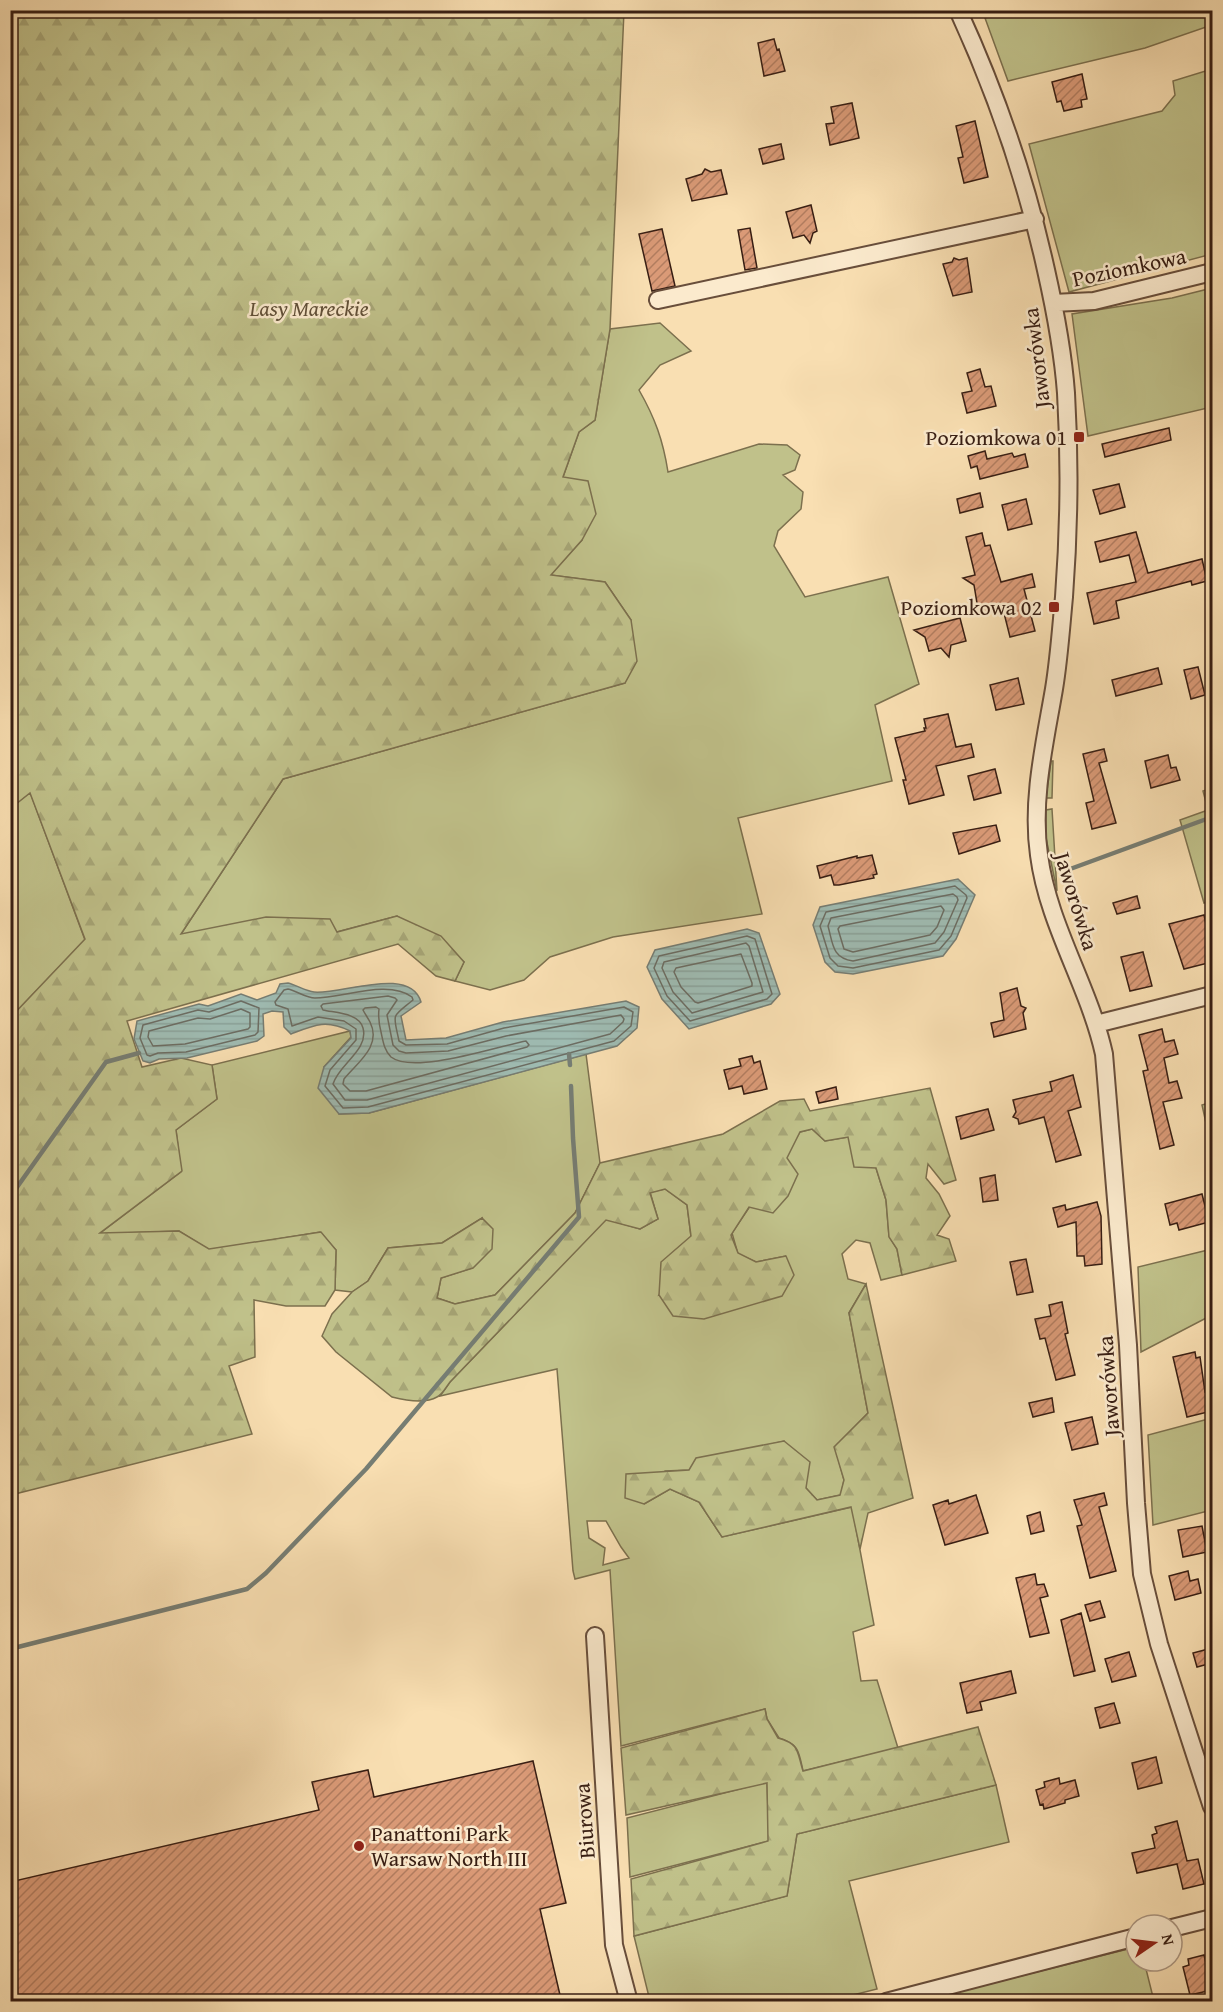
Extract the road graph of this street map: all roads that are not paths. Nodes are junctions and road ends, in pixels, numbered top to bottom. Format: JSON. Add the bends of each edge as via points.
{"nodes":[{"id":1,"x":958,"y":10,"type":"edge"},
{"id":2,"x":1035,"y":219,"type":"junction"},
{"id":3,"x":1212,"y":272,"type":"edge"},
{"id":4,"x":658,"y":300,"type":"dead end"},
{"id":5,"x":1053,"y":303,"type":"junction"},
{"id":6,"x":1212,"y":995,"type":"edge"},
{"id":7,"x":1096,"y":1024,"type":"junction"},
{"id":8,"x":596,"y":1636,"type":"dead end"},
{"id":9,"x":1212,"y":1807,"type":"edge"},
{"id":10,"x":1212,"y":1918,"type":"edge"},
{"id":11,"x":1184,"y":1925,"type":"edge"},
{"id":12,"x":1124,"y":1940,"type":"edge"},
{"id":13,"x":628,"y":2001,"type":"edge"},
{"id":14,"x":886,"y":2001,"type":"edge"}],
"edges":[{"from":1,"to":2,"type":"street","name":"Jaworówka","via":[[995,96]]},
{"from":2,"to":4,"type":"street"},
{"from":2,"to":5,"type":"street","name":"Jaworówka"},
{"from":3,"to":5,"type":"street","name":"Poziomkowa","via":[[1094,301]]},
{"from":5,"to":7,"type":"street","name":"Jaworówka","via":[[1066,392],[1068,531],[1055,683],[1038,805],[1038,842],[1051,906]]},
{"from":6,"to":7,"type":"street"},
{"from":7,"to":9,"type":"street","name":"Jaworówka","via":[[1109,1098],[1142,1574],[1159,1644]]},
{"from":8,"to":13,"type":"street","name":"Biurowa","via":[[614,1945]]},
{"from":10,"to":11,"type":"street"},
{"from":12,"to":14,"type":"street"}]}
